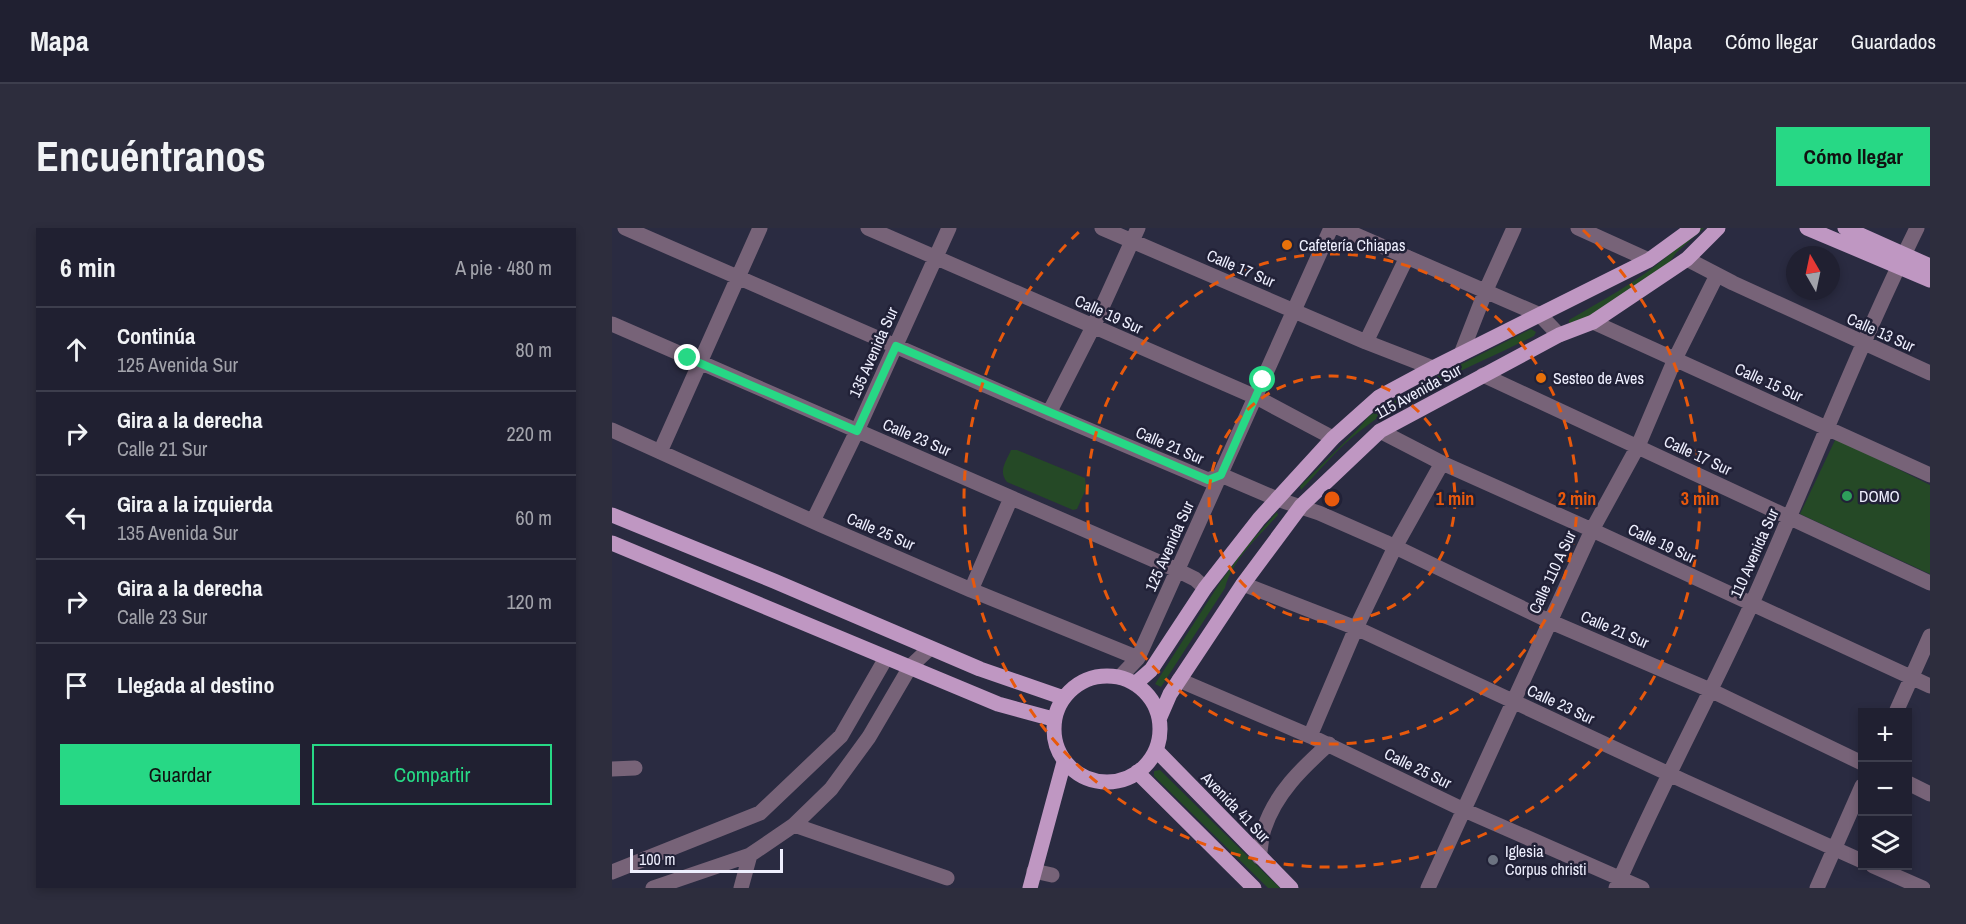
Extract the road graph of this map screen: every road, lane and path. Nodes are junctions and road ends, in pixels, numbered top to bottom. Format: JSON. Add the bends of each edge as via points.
{"nodes":[{"id":1,"x":625,"y":228,"type":"edge"},
{"id":2,"x":760,"y":228,"type":"edge"},
{"id":3,"x":868,"y":228,"type":"edge"},
{"id":4,"x":949,"y":228,"type":"edge"},
{"id":5,"x":1102,"y":228,"type":"edge"},
{"id":6,"x":1332,"y":228,"type":"edge"},
{"id":7,"x":1340,"y":228,"type":"edge"},
{"id":8,"x":1514,"y":228,"type":"edge"},
{"id":9,"x":1578,"y":228,"type":"edge"},
{"id":10,"x":1693,"y":228,"type":"edge"},
{"id":11,"x":1718,"y":228,"type":"edge"},
{"id":12,"x":1808,"y":228,"type":"edge"},
{"id":13,"x":1845,"y":228,"type":"edge"},
{"id":14,"x":1917,"y":228,"type":"edge"},
{"id":15,"x":1135,"y":235,"type":"edge"},
{"id":16,"x":1407,"y":257,"type":"junction"},
{"id":17,"x":935,"y":258,"type":"junction"},
{"id":18,"x":1688,"y":259,"type":"junction"},
{"id":19,"x":1649,"y":260,"type":"junction"},
{"id":20,"x":1902,"y":260,"type":"junction"},
{"id":21,"x":1930,"y":266,"type":"edge"},
{"id":22,"x":1717,"y":275,"type":"junction"},
{"id":23,"x":738,"y":277,"type":"junction"},
{"id":24,"x":1930,"y":280,"type":"edge"},
{"id":25,"x":1486,"y":290,"type":"junction"},
{"id":26,"x":1295,"y":310,"type":"junction"},
{"id":27,"x":1540,"y":315,"type":"junction"},
{"id":28,"x":1593,"y":322,"type":"junction"},
{"id":29,"x":612,"y":324,"type":"edge"},
{"id":30,"x":1093,"y":327,"type":"junction"},
{"id":31,"x":1559,"y":335,"type":"junction"},
{"id":32,"x":1366,"y":342,"type":"junction"},
{"id":33,"x":1865,"y":345,"type":"junction"},
{"id":34,"x":896,"y":346,"type":"junction"},
{"id":35,"x":1461,"y":354,"type":"junction"},
{"id":36,"x":1675,"y":359,"type":"junction"},
{"id":37,"x":699,"y":363,"type":"junction"},
{"id":38,"x":1432,"y":368,"type":"junction"},
{"id":39,"x":1930,"y":373,"type":"edge"},
{"id":40,"x":1483,"y":375,"type":"junction"},
{"id":41,"x":1255,"y":397,"type":"junction"},
{"id":42,"x":1049,"y":413,"type":"junction"},
{"id":43,"x":1826,"y":428,"type":"junction"},
{"id":44,"x":612,"y":430,"type":"edge"},
{"id":45,"x":857,"y":431,"type":"junction"},
{"id":46,"x":1380,"y":431,"type":"junction"},
{"id":47,"x":1333,"y":438,"type":"junction"},
{"id":48,"x":1638,"y":446,"type":"junction"},
{"id":49,"x":660,"y":452,"type":"junction"},
{"id":50,"x":1442,"y":463,"type":"junction"},
{"id":51,"x":1221,"y":475,"type":"junction"},
{"id":52,"x":1930,"y":475,"type":"edge"},
{"id":53,"x":1011,"y":498,"type":"junction"},
{"id":54,"x":1277,"y":499,"type":"junction"},
{"id":55,"x":1301,"y":506,"type":"junction"},
{"id":56,"x":612,"y":515,"type":"edge"},
{"id":57,"x":1789,"y":518,"type":"junction"},
{"id":58,"x":813,"y":521,"type":"junction"},
{"id":59,"x":1592,"y":530,"type":"junction"},
{"id":60,"x":669,"y":538,"type":"junction"},
{"id":61,"x":612,"y":543,"type":"edge"},
{"id":62,"x":1395,"y":547,"type":"junction"},
{"id":63,"x":668,"y":566,"type":"junction"},
{"id":64,"x":1177,"y":570,"type":"junction"},
{"id":65,"x":1930,"y":583,"type":"edge"},
{"id":66,"x":1243,"y":584,"type":"junction"},
{"id":67,"x":1206,"y":588,"type":"junction"},
{"id":68,"x":971,"y":590,"type":"junction"},
{"id":69,"x":1751,"y":604,"type":"junction"},
{"id":70,"x":1549,"y":621,"type":"junction"},
{"id":71,"x":1356,"y":628,"type":"junction"},
{"id":72,"x":1930,"y":636,"type":"edge"},
{"id":73,"x":930,"y":648,"type":"junction"},
{"id":74,"x":886,"y":658,"type":"junction"},
{"id":75,"x":1138,"y":658,"type":"junction"},
{"id":76,"x":910,"y":667,"type":"junction"},
{"id":77,"x":1120,"y":677,"type":"junction"},
{"id":78,"x":1912,"y":678,"type":"junction"},
{"id":79,"x":1179,"y":680,"type":"junction"},
{"id":80,"x":1135,"y":684,"type":"junction"},
{"id":81,"x":1930,"y":686,"type":"edge"},
{"id":82,"x":1710,"y":690,"type":"junction"},
{"id":83,"x":1064,"y":698,"type":"junction"},
{"id":84,"x":1514,"y":702,"type":"junction"},
{"id":85,"x":1898,"y":708,"type":"edge"},
{"id":86,"x":1160,"y":717,"type":"junction"},
{"id":87,"x":1053,"y":719,"type":"junction"},
{"id":88,"x":1310,"y":736,"type":"junction"},
{"id":89,"x":1329,"y":744,"type":"junction"},
{"id":90,"x":1156,"y":750,"type":"junction"},
{"id":91,"x":1064,"y":762,"type":"junction"},
{"id":92,"x":1861,"y":762,"type":"edge"},
{"id":93,"x":635,"y":768,"type":"dead end"},
{"id":94,"x":612,"y":769,"type":"edge"},
{"id":95,"x":1137,"y":772,"type":"junction"},
{"id":96,"x":1670,"y":774,"type":"junction"},
{"id":97,"x":1912,"y":785,"type":"edge"},
{"id":98,"x":1930,"y":794,"type":"edge"},
{"id":99,"x":1858,"y":797,"type":"edge"},
{"id":100,"x":1464,"y":810,"type":"junction"},
{"id":101,"x":794,"y":825,"type":"junction"},
{"id":102,"x":1834,"y":849,"type":"junction"},
{"id":103,"x":750,"y":855,"type":"junction"},
{"id":104,"x":1259,"y":856,"type":"junction"},
{"id":105,"x":1858,"y":859,"type":"edge"},
{"id":106,"x":1882,"y":870,"type":"edge"},
{"id":107,"x":1034,"y":871,"type":"junction"},
{"id":108,"x":612,"y":872,"type":"edge"},
{"id":109,"x":1052,"y":875,"type":"dead end"},
{"id":110,"x":947,"y":878,"type":"dead end"},
{"id":111,"x":1618,"y":883,"type":"edge"},
{"id":112,"x":653,"y":888,"type":"edge"},
{"id":113,"x":741,"y":888,"type":"edge"},
{"id":114,"x":1030,"y":888,"type":"edge"},
{"id":115,"x":1254,"y":888,"type":"edge"},
{"id":116,"x":1291,"y":888,"type":"edge"},
{"id":117,"x":1428,"y":888,"type":"edge"},
{"id":118,"x":1642,"y":888,"type":"edge"},
{"id":119,"x":1817,"y":888,"type":"edge"},
{"id":120,"x":1923,"y":888,"type":"edge"}],
"edges":[{"from":1,"to":23,"type":"street","name":"Calle 21 Sur"},
{"from":2,"to":23,"type":"street"},
{"from":3,"to":17,"type":"street","name":"Calle 19 Sur"},
{"from":4,"to":17,"type":"street","name":"135 Avenida Sur"},
{"from":5,"to":15,"type":"street","name":"Calle 17 Sur"},
{"from":6,"to":26,"type":"street","name":"125 Avenida Sur"},
{"from":7,"to":16,"type":"street"},
{"from":8,"to":25,"type":"street"},
{"from":9,"to":19,"type":"street"},
{"from":10,"to":19,"type":"main road","name":"115 Avenida Sur"},
{"from":11,"to":18,"type":"main road","name":"115 Avenida Sur"},
{"from":12,"to":20,"type":"main road"},
{"from":13,"to":20,"type":"main road"},
{"from":14,"to":20,"type":"street","name":"110 Avenida Sur"},
{"from":15,"to":26,"type":"street","name":"Calle 17 Sur"},
{"from":15,"to":30,"type":"street"},
{"from":16,"to":25,"type":"street"},
{"from":16,"to":32,"type":"street"},
{"from":17,"to":30,"type":"street","name":"Calle 19 Sur"},
{"from":17,"to":34,"type":"street","name":"135 Avenida Sur"},
{"from":18,"to":22,"type":"street","name":"Calle 13 Sur"},
{"from":18,"to":28,"type":"main road","name":"115 Avenida Sur"},
{"from":19,"to":27,"type":"main road","name":"115 Avenida Sur"},
{"from":20,"to":21,"type":"main road"},
{"from":20,"to":24,"type":"main road"},
{"from":20,"to":33,"type":"street","name":"110 Avenida Sur"},
{"from":22,"to":33,"type":"street","name":"Calle 13 Sur"},
{"from":22,"to":36,"type":"street","name":"Calle 110 A Sur"},
{"from":23,"to":34,"type":"street","name":"Calle 21 Sur"},
{"from":23,"to":37,"type":"street"},
{"from":25,"to":27,"type":"street"},
{"from":25,"to":35,"type":"street"},
{"from":26,"to":32,"type":"street","name":"Calle 17 Sur"},
{"from":26,"to":41,"type":"street","name":"125 Avenida Sur"},
{"from":27,"to":31,"type":"street"},
{"from":27,"to":35,"type":"main road","name":"115 Avenida Sur"},
{"from":28,"to":31,"type":"main road","name":"115 Avenida Sur"},
{"from":28,"to":36,"type":"street","name":"Calle 15 Sur"},
{"from":29,"to":37,"type":"street","name":"Calle 23 Sur"},
{"from":30,"to":41,"type":"street","name":"Calle 19 Sur"},
{"from":30,"to":42,"type":"street"},
{"from":31,"to":40,"type":"main road","name":"115 Avenida Sur"},
{"from":32,"to":38,"type":"street","name":"Calle 17 Sur"},
{"from":33,"to":39,"type":"street","name":"Calle 13 Sur"},
{"from":33,"to":43,"type":"street","name":"110 Avenida Sur"},
{"from":34,"to":42,"type":"street","name":"Calle 21 Sur"},
{"from":34,"to":45,"type":"street","name":"135 Avenida Sur"},
{"from":35,"to":38,"type":"main road","name":"115 Avenida Sur"},
{"from":36,"to":43,"type":"street","name":"Calle 15 Sur"},
{"from":36,"to":48,"type":"street","name":"Calle 110 A Sur"},
{"from":37,"to":45,"type":"street","name":"Calle 23 Sur"},
{"from":37,"to":49,"type":"street"},
{"from":38,"to":47,"type":"main road","name":"115 Avenida Sur","via":[[1379,397]]},
{"from":40,"to":46,"type":"main road","name":"115 Avenida Sur"},
{"from":40,"to":48,"type":"street","name":"Calle 17 Sur"},
{"from":41,"to":47,"type":"street","name":"Calle 19 Sur"},
{"from":41,"to":51,"type":"street","name":"125 Avenida Sur"},
{"from":42,"to":51,"type":"street","name":"Calle 21 Sur","via":[[1208,480]]},
{"from":43,"to":52,"type":"street","name":"Calle 15 Sur"},
{"from":43,"to":57,"type":"street","name":"110 Avenida Sur"},
{"from":44,"to":49,"type":"street","name":"Calle 25 Sur"},
{"from":45,"to":53,"type":"street","name":"Calle 23 Sur"},
{"from":45,"to":58,"type":"street","name":"135 Avenida Sur"},
{"from":46,"to":50,"type":"street","name":"Calle 19 Sur"},
{"from":46,"to":55,"type":"main road","name":"115 Avenida Sur"},
{"from":47,"to":54,"type":"main road","name":"115 Avenida Sur"},
{"from":48,"to":57,"type":"street","name":"Calle 17 Sur"},
{"from":48,"to":59,"type":"street","name":"Calle 110 A Sur"},
{"from":49,"to":58,"type":"street","name":"Calle 25 Sur"},
{"from":50,"to":59,"type":"street","name":"Calle 19 Sur"},
{"from":50,"to":62,"type":"street"},
{"from":51,"to":54,"type":"street","name":"Calle 21 Sur"},
{"from":51,"to":64,"type":"street","name":"125 Avenida Sur"},
{"from":53,"to":64,"type":"street","name":"Calle 23 Sur"},
{"from":53,"to":68,"type":"street"},
{"from":54,"to":55,"type":"street","name":"Calle 21 Sur"},
{"from":54,"to":67,"type":"main road","name":"115 Avenida Sur"},
{"from":55,"to":62,"type":"street","name":"Calle 21 Sur"},
{"from":55,"to":66,"type":"main road","name":"115 Avenida Sur"},
{"from":56,"to":60,"type":"main road"},
{"from":57,"to":65,"type":"street","name":"Calle 17 Sur"},
{"from":57,"to":69,"type":"street","name":"110 Avenida Sur"},
{"from":58,"to":68,"type":"street","name":"Calle 25 Sur"},
{"from":59,"to":69,"type":"street","name":"Calle 19 Sur"},
{"from":59,"to":70,"type":"street","name":"Calle 110 A Sur"},
{"from":60,"to":63,"type":"main road"},
{"from":60,"to":73,"type":"main road"},
{"from":61,"to":63,"type":"main road"},
{"from":62,"to":70,"type":"street","name":"Calle 21 Sur"},
{"from":62,"to":71,"type":"street"},
{"from":63,"to":74,"type":"main road"},
{"from":64,"to":67,"type":"street","name":"Calle 23 Sur"},
{"from":64,"to":75,"type":"street","name":"125 Avenida Sur"},
{"from":66,"to":71,"type":"street","name":"Calle 23 Sur"},
{"from":66,"to":79,"type":"main road","name":"115 Avenida Sur"},
{"from":67,"to":80,"type":"main road","name":"115 Avenida Sur","via":[[1151,670]]},
{"from":68,"to":75,"type":"street","name":"Calle 25 Sur"},
{"from":69,"to":78,"type":"street","name":"Calle 19 Sur"},
{"from":69,"to":82,"type":"street","name":"110 Avenida Sur"},
{"from":70,"to":82,"type":"street","name":"Calle 21 Sur"},
{"from":70,"to":84,"type":"street","name":"Calle 110 A Sur"},
{"from":71,"to":84,"type":"street","name":"Calle 23 Sur"},
{"from":71,"to":88,"type":"street"},
{"from":72,"to":78,"type":"street"},
{"from":73,"to":76,"type":"street"},
{"from":73,"to":83,"type":"main road"},
{"from":74,"to":76,"type":"main road"},
{"from":74,"to":108,"type":"street","via":[[841,736],[760,813]]},
{"from":75,"to":77,"type":"street","name":"125 Avenida Sur"},
{"from":76,"to":87,"type":"main road","via":[[998,704]]},
{"from":76,"to":101,"type":"street","via":[[869,737],[831,789]]},
{"from":77,"to":80,"type":"main road"},
{"from":77,"to":83,"type":"main road","via":[[1100,676],[1083,681]]},
{"from":78,"to":81,"type":"street","name":"Calle 19 Sur"},
{"from":78,"to":85,"type":"street"},
{"from":79,"to":86,"type":"main road","name":"115 Avenida Sur"},
{"from":79,"to":88,"type":"street","name":"Calle 25 Sur"},
{"from":80,"to":86,"type":"main road","via":[[1154,704]]},
{"from":82,"to":92,"type":"street","name":"Calle 21 Sur"},
{"from":82,"to":96,"type":"street","name":"110 Avenida Sur"},
{"from":83,"to":87,"type":"main road"},
{"from":84,"to":96,"type":"street","name":"Calle 23 Sur"},
{"from":84,"to":100,"type":"street","name":"Calle 110 A Sur"},
{"from":86,"to":90,"type":"main road"},
{"from":87,"to":91,"type":"main road","via":[[1056,747]]},
{"from":88,"to":89,"type":"street","name":"Calle 25 Sur"},
{"from":89,"to":100,"type":"street","name":"Calle 25 Sur"},
{"from":89,"to":104,"type":"street","via":[[1302,768],[1278,800],[1264,829]]},
{"from":90,"to":95,"type":"main road"},
{"from":90,"to":104,"type":"main road","name":"Avenida 41 Sur"},
{"from":91,"to":95,"type":"main road","via":[[1077,774],[1095,782],[1114,782]]},
{"from":91,"to":107,"type":"main road"},
{"from":93,"to":94,"type":"street"},
{"from":95,"to":115,"type":"main road"},
{"from":96,"to":102,"type":"street","name":"Calle 23 Sur"},
{"from":96,"to":111,"type":"street","name":"110 Avenida Sur"},
{"from":97,"to":98,"type":"street"},
{"from":99,"to":102,"type":"street"},
{"from":100,"to":111,"type":"street","name":"Calle 25 Sur"},
{"from":100,"to":117,"type":"street","name":"Calle 110 A Sur"},
{"from":101,"to":103,"type":"street"},
{"from":101,"to":110,"type":"street"},
{"from":102,"to":105,"type":"street","name":"Calle 23 Sur"},
{"from":102,"to":119,"type":"street"},
{"from":103,"to":112,"type":"street"},
{"from":103,"to":113,"type":"street"},
{"from":104,"to":116,"type":"main road","name":"Avenida 41 Sur"},
{"from":106,"to":120,"type":"street"},
{"from":107,"to":109,"type":"street"},
{"from":107,"to":114,"type":"main road"},
{"from":111,"to":118,"type":"street","name":"Calle 25 Sur"}]}
